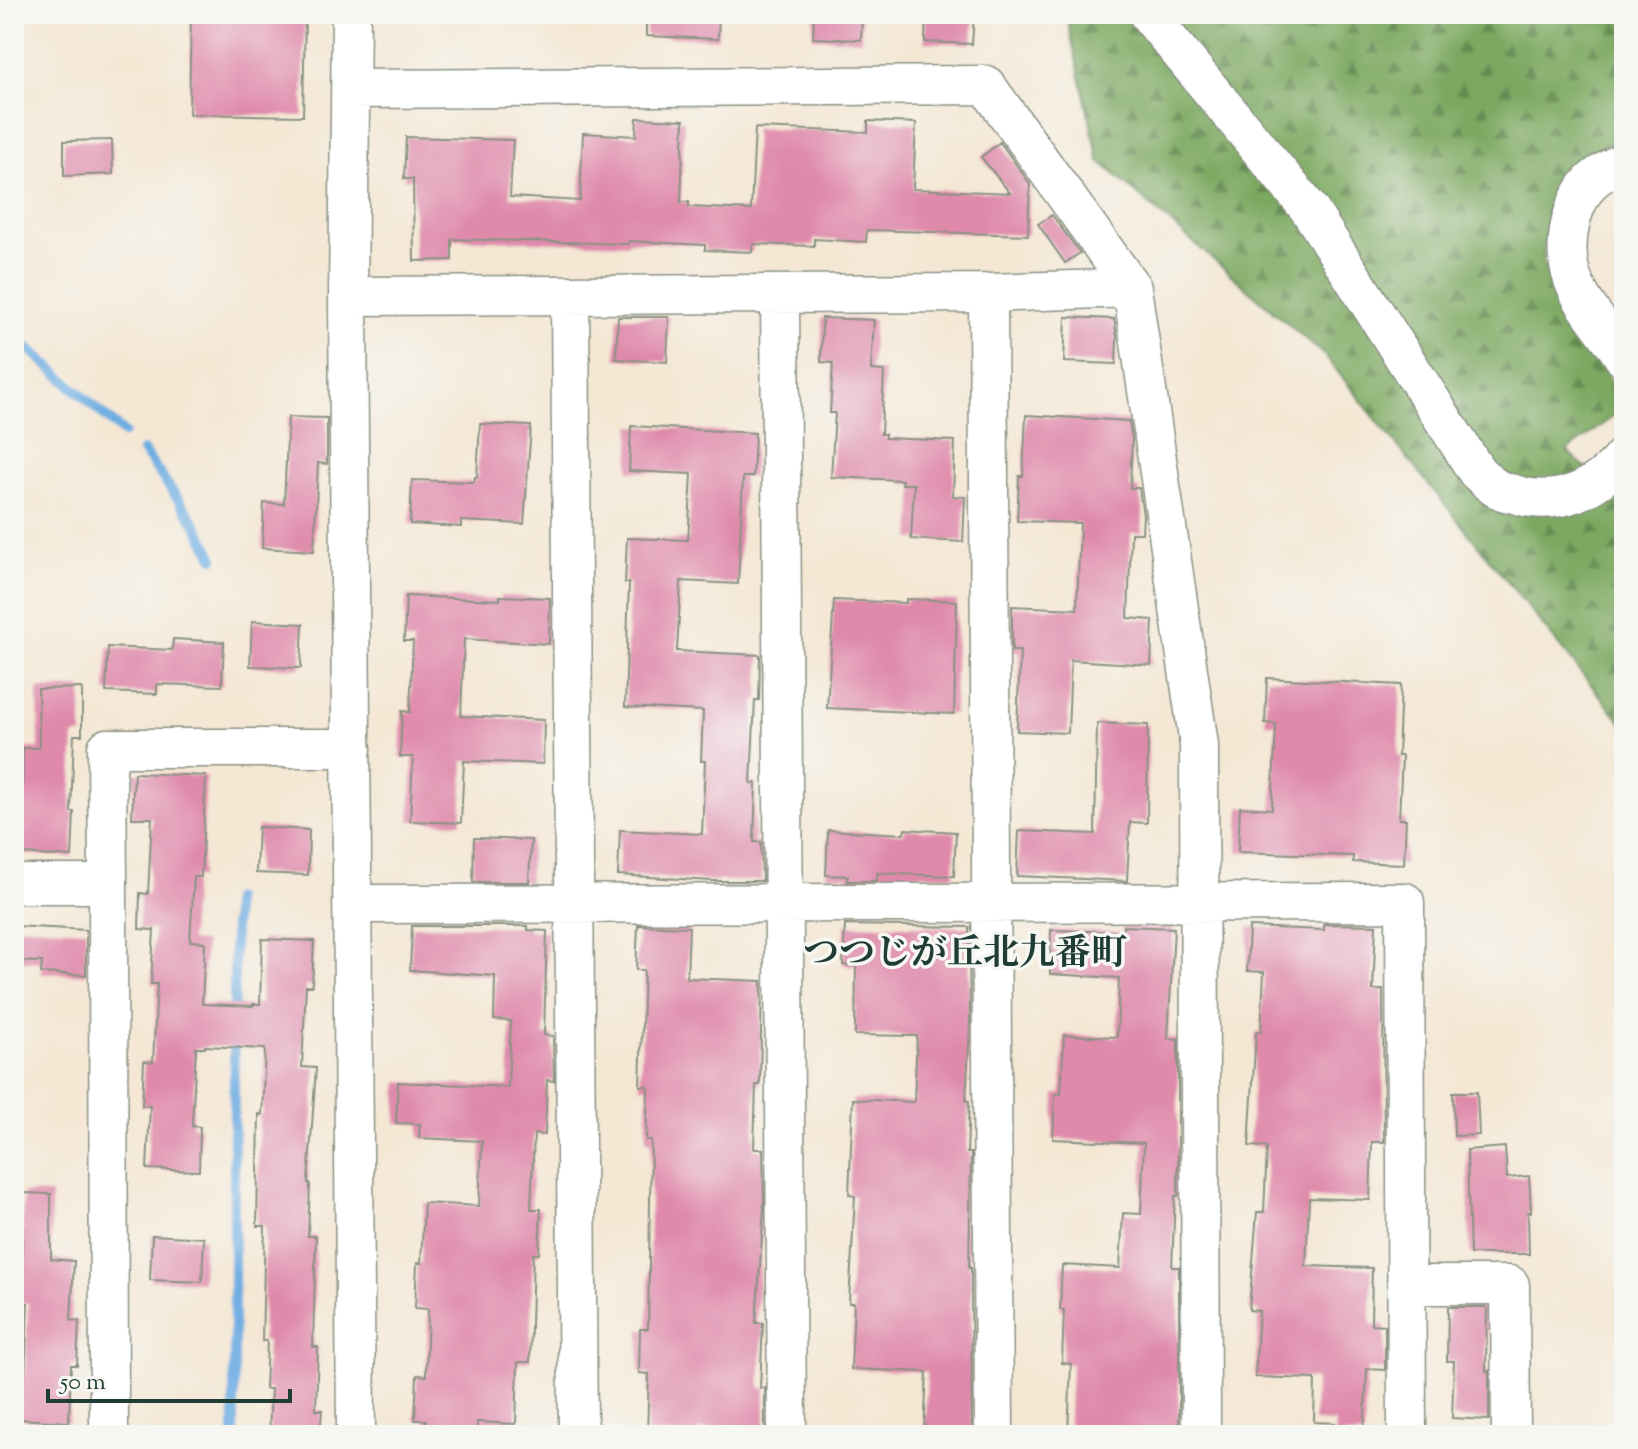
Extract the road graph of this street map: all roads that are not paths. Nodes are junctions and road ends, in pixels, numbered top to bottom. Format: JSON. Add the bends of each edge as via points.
{"nodes":[{"id":1,"x":351,"y":14,"type":"edge"},
{"id":2,"x":1148,"y":14,"type":"edge"},
{"id":3,"x":350,"y":89,"type":"junction"},
{"id":4,"x":1624,"y":161,"type":"edge"},
{"id":5,"x":1132,"y":288,"type":"junction"},
{"id":6,"x":988,"y":293,"type":"junction"},
{"id":7,"x":780,"y":295,"type":"junction"},
{"id":8,"x":348,"y":296,"type":"junction"},
{"id":9,"x":570,"y":297,"type":"junction"},
{"id":10,"x":1624,"y":358,"type":"edge"},
{"id":11,"x":1624,"y":456,"type":"edge"},
{"id":12,"x":352,"y":748,"type":"junction"},
{"id":13,"x":14,"y":884,"type":"edge"},
{"id":14,"x":108,"y":884,"type":"junction"},
{"id":15,"x":1200,"y":900,"type":"junction"},
{"id":16,"x":785,"y":902,"type":"junction"},
{"id":17,"x":991,"y":902,"type":"junction"},
{"id":18,"x":352,"y":904,"type":"junction"},
{"id":19,"x":575,"y":905,"type":"junction"},
{"id":20,"x":1407,"y":1285,"type":"junction"},
{"id":21,"x":109,"y":1435,"type":"edge"},
{"id":22,"x":356,"y":1435,"type":"edge"},
{"id":23,"x":578,"y":1435,"type":"edge"},
{"id":24,"x":787,"y":1435,"type":"edge"},
{"id":25,"x":994,"y":1435,"type":"edge"},
{"id":26,"x":1201,"y":1435,"type":"edge"},
{"id":27,"x":1407,"y":1435,"type":"edge"},
{"id":28,"x":1511,"y":1435,"type":"edge"}],
"edges":[{"from":1,"to":3,"type":"street"},
{"from":2,"to":11,"type":"street","via":[[1309,209],[1477,472],[1498,490],[1558,500],[1585,490]]},
{"from":3,"to":5,"type":"street","via":[[986,85]]},
{"from":3,"to":8,"type":"street"},
{"from":4,"to":10,"type":"street","via":[[1588,186],[1571,217],[1566,251],[1587,306]]},
{"from":5,"to":6,"type":"street"},
{"from":5,"to":15,"type":"street","via":[[1199,745]]},
{"from":6,"to":7,"type":"street"},
{"from":6,"to":17,"type":"street"},
{"from":7,"to":9,"type":"street"},
{"from":7,"to":16,"type":"street"},
{"from":8,"to":9,"type":"street"},
{"from":8,"to":12,"type":"street"},
{"from":9,"to":19,"type":"street"},
{"from":12,"to":14,"type":"street","via":[[107,748]]},
{"from":12,"to":18,"type":"street"},
{"from":13,"to":14,"type":"street"},
{"from":14,"to":21,"type":"street"},
{"from":15,"to":17,"type":"street"},
{"from":15,"to":20,"type":"street","via":[[1405,902]]},
{"from":15,"to":26,"type":"street"},
{"from":16,"to":17,"type":"street"},
{"from":16,"to":19,"type":"street"},
{"from":16,"to":24,"type":"street"},
{"from":17,"to":25,"type":"street"},
{"from":18,"to":19,"type":"street"},
{"from":18,"to":22,"type":"street"},
{"from":19,"to":23,"type":"street"},
{"from":20,"to":27,"type":"street"},
{"from":20,"to":28,"type":"street","via":[[1510,1285]]}]}
